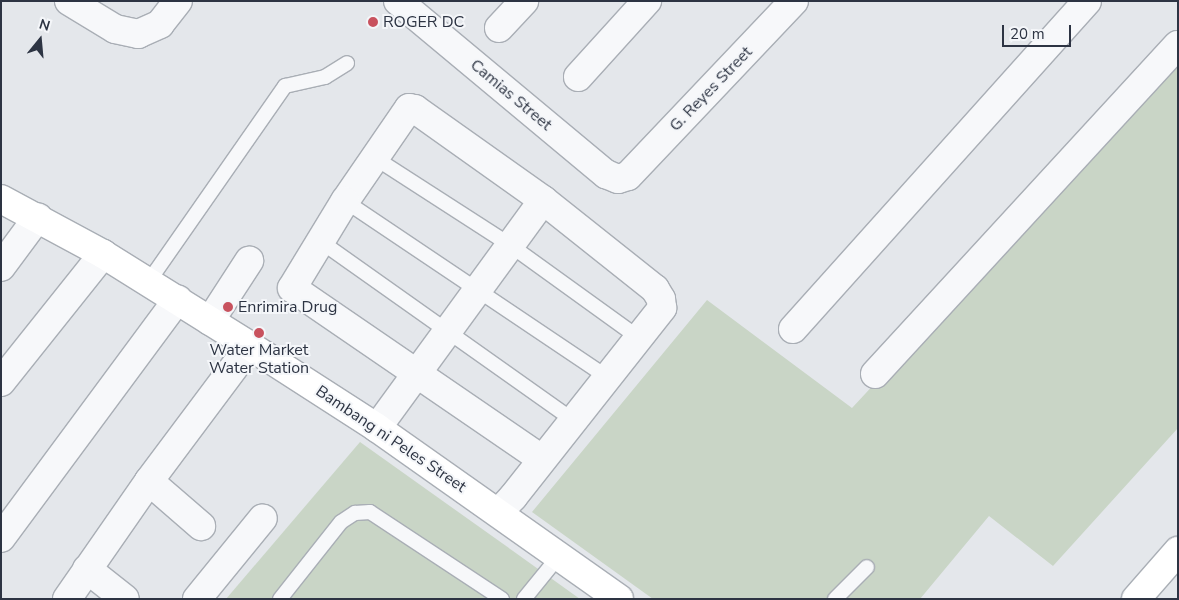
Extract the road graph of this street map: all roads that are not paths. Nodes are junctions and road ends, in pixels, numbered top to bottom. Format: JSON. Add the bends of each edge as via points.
{"nodes":[{"id":1,"x":69,"y":1,"type":"edge"},
{"id":2,"x":178,"y":1,"type":"edge"},
{"id":3,"x":398,"y":1,"type":"edge"},
{"id":4,"x":524,"y":1,"type":"edge"},
{"id":5,"x":647,"y":1,"type":"edge"},
{"id":6,"x":794,"y":1,"type":"edge"},
{"id":7,"x":1087,"y":1,"type":"edge"},
{"id":8,"x":499,"y":28,"type":"dead end"},
{"id":9,"x":1178,"y":45,"type":"edge"},
{"id":10,"x":347,"y":63,"type":"dead end"},
{"id":11,"x":578,"y":77,"type":"dead end"},
{"id":12,"x":375,"y":158,"type":"junction"},
{"id":13,"x":628,"y":176,"type":"joint"},
{"id":14,"x":1,"y":199,"type":"edge"},
{"id":15,"x":542,"y":200,"type":"junction"},
{"id":16,"x":345,"y":201,"type":"junction"},
{"id":17,"x":38,"y":218,"type":"junction"},
{"id":18,"x":320,"y":241,"type":"junction"},
{"id":19,"x":510,"y":244,"type":"junction"},
{"id":20,"x":103,"y":254,"type":"junction"},
{"id":21,"x":249,"y":261,"type":"dead end"},
{"id":22,"x":1,"y":267,"type":"edge"},
{"id":23,"x":149,"y":281,"type":"junction"},
{"id":24,"x":478,"y":288,"type":"junction"},
{"id":25,"x":178,"y":299,"type":"junction"},
{"id":26,"x":210,"y":320,"type":"junction"},
{"id":27,"x":793,"y":329,"type":"dead end"},
{"id":28,"x":448,"y":330,"type":"junction"},
{"id":29,"x":639,"y":338,"type":"junction"},
{"id":30,"x":250,"y":346,"type":"junction"},
{"id":31,"x":417,"y":373,"type":"junction"},
{"id":32,"x":875,"y":374,"type":"dead end"},
{"id":33,"x":607,"y":378,"type":"junction"},
{"id":34,"x":1,"y":382,"type":"edge"},
{"id":35,"x":573,"y":420,"type":"junction"},
{"id":36,"x":377,"y":428,"type":"junction"},
{"id":37,"x":542,"y":459,"type":"junction"},
{"id":38,"x":149,"y":481,"type":"junction"},
{"id":39,"x":499,"y":512,"type":"junction"},
{"id":40,"x":263,"y":518,"type":"dead end"},
{"id":41,"x":201,"y":526,"type":"dead end"},
{"id":42,"x":1,"y":538,"type":"edge"},
{"id":43,"x":1178,"y":551,"type":"edge"},
{"id":44,"x":559,"y":556,"type":"junction"},
{"id":45,"x":868,"y":567,"type":"dead end"},
{"id":46,"x":87,"y":569,"type":"junction"},
{"id":47,"x":68,"y":599,"type":"edge"},
{"id":48,"x":125,"y":599,"type":"edge"},
{"id":49,"x":197,"y":599,"type":"edge"},
{"id":50,"x":280,"y":599,"type":"edge"},
{"id":51,"x":502,"y":599,"type":"edge"},
{"id":52,"x":524,"y":599,"type":"edge"},
{"id":53,"x":619,"y":599,"type":"edge"},
{"id":54,"x":834,"y":599,"type":"edge"},
{"id":55,"x":1136,"y":599,"type":"edge"}],
"edges":[{"from":1,"to":2,"type":"street","via":[[115,28],[138,34],[160,24]]},
{"from":3,"to":13,"type":"street","name":"Camias Street","via":[[606,174],[618,179]]},
{"from":4,"to":8,"type":"street"},
{"from":5,"to":11,"type":"street"},
{"from":6,"to":13,"type":"street","name":"G. Reyes Street"},
{"from":7,"to":27,"type":"street"},
{"from":9,"to":32,"type":"street"},
{"from":10,"to":23,"type":"lane","via":[[325,77],[285,86]]},
{"from":12,"to":15,"type":"street","via":[[405,111],[415,109]]},
{"from":12,"to":16,"type":"street"},
{"from":12,"to":19,"type":"lane"},
{"from":14,"to":17,"type":"street","name":"Bambang ni Peles Street"},
{"from":15,"to":19,"type":"street"},
{"from":15,"to":29,"type":"street","via":[[655,289],[662,308]]},
{"from":16,"to":18,"type":"street"},
{"from":16,"to":24,"type":"lane"},
{"from":17,"to":20,"type":"street","name":"Bambang ni Peles Street"},
{"from":17,"to":22,"type":"street"},
{"from":18,"to":28,"type":"lane"},
{"from":18,"to":31,"type":"street","via":[[294,282],[296,292]]},
{"from":19,"to":24,"type":"street"},
{"from":19,"to":29,"type":"lane"},
{"from":20,"to":23,"type":"street","name":"Bambang ni Peles Street"},
{"from":20,"to":34,"type":"street"},
{"from":21,"to":26,"type":"street"},
{"from":23,"to":25,"type":"street","name":"Bambang ni Peles Street"},
{"from":24,"to":28,"type":"street"},
{"from":24,"to":33,"type":"lane"},
{"from":25,"to":26,"type":"street","name":"Bambang ni Peles Street"},
{"from":25,"to":42,"type":"street"},
{"from":26,"to":30,"type":"street","name":"Bambang ni Peles Street"},
{"from":28,"to":31,"type":"street"},
{"from":28,"to":35,"type":"lane"},
{"from":29,"to":33,"type":"street"},
{"from":30,"to":36,"type":"street","name":"Bambang ni Peles Street"},
{"from":30,"to":38,"type":"street"},
{"from":31,"to":36,"type":"street"},
{"from":31,"to":37,"type":"street"},
{"from":33,"to":35,"type":"street"},
{"from":35,"to":37,"type":"street"},
{"from":36,"to":39,"type":"street","name":"Bambang ni Peles Street"},
{"from":37,"to":39,"type":"street"},
{"from":38,"to":41,"type":"street"},
{"from":38,"to":46,"type":"street"},
{"from":39,"to":44,"type":"street","name":"Bambang ni Peles Street"},
{"from":40,"to":49,"type":"street"},
{"from":43,"to":55,"type":"street"},
{"from":44,"to":52,"type":"lane"},
{"from":44,"to":53,"type":"street","name":"Bambang ni Peles Street"},
{"from":45,"to":54,"type":"lane"},
{"from":46,"to":47,"type":"street"},
{"from":46,"to":48,"type":"street"},
{"from":50,"to":51,"type":"lane","via":[[341,522],[355,513],[370,512]]}]}
